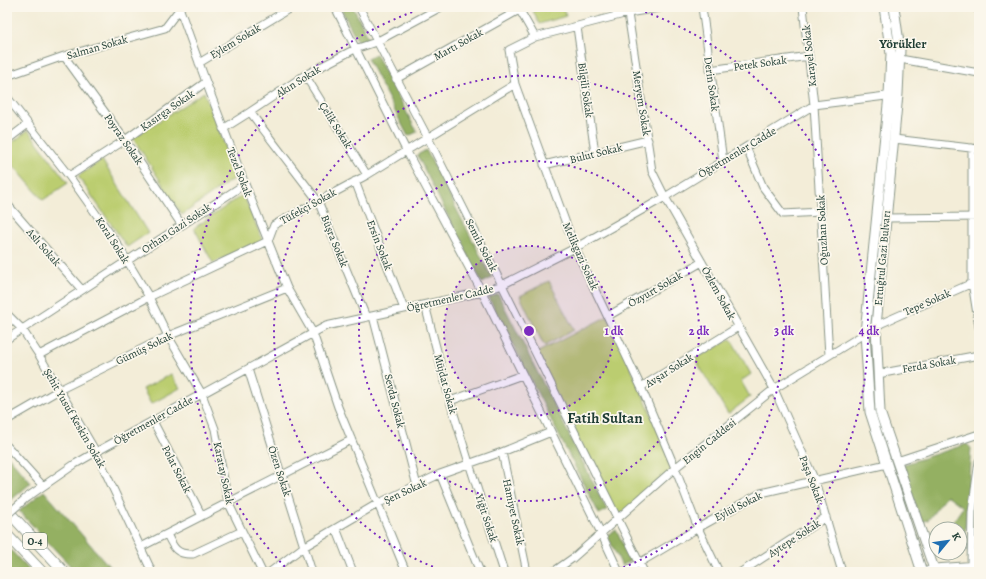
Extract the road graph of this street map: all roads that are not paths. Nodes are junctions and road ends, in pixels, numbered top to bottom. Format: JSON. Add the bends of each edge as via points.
{"nodes":[{"id":1,"x":180,"y":7,"type":"edge"},
{"id":2,"x":292,"y":7,"type":"edge"},
{"id":3,"x":335,"y":7,"type":"edge"},
{"id":4,"x":359,"y":7,"type":"edge"},
{"id":5,"x":441,"y":7,"type":"edge"},
{"id":6,"x":665,"y":7,"type":"edge"},
{"id":7,"x":702,"y":7,"type":"edge"},
{"id":8,"x":803,"y":7,"type":"edge"},
{"id":9,"x":884,"y":7,"type":"edge"},
{"id":10,"x":894,"y":7,"type":"edge"},
{"id":11,"x":971,"y":7,"type":"edge"},
{"id":12,"x":519,"y":8,"type":"edge"},
{"id":13,"x":979,"y":9,"type":"edge"},
{"id":14,"x":627,"y":10,"type":"edge"},
{"id":15,"x":577,"y":27,"type":"junction"},
{"id":16,"x":536,"y":37,"type":"junction"},
{"id":17,"x":376,"y":42,"type":"junction"},
{"id":18,"x":355,"y":49,"type":"junction"},
{"id":19,"x":64,"y":56,"type":"junction"},
{"id":20,"x":809,"y":56,"type":"junction"},
{"id":21,"x":900,"y":59,"type":"junction"},
{"id":22,"x":199,"y":63,"type":"junction"},
{"id":23,"x":710,"y":70,"type":"junction"},
{"id":24,"x":979,"y":73,"type":"edge"},
{"id":25,"x":305,"y":75,"type":"junction"},
{"id":26,"x":7,"y":76,"type":"edge"},
{"id":27,"x":396,"y":79,"type":"junction"},
{"id":28,"x":206,"y":82,"type":"junction"},
{"id":29,"x":515,"y":84,"type":"junction"},
{"id":30,"x":898,"y":94,"type":"junction"},
{"id":31,"x":889,"y":96,"type":"junction"},
{"id":32,"x":7,"y":97,"type":"edge"},
{"id":33,"x":814,"y":105,"type":"junction"},
{"id":34,"x":250,"y":112,"type":"junction"},
{"id":35,"x":28,"y":124,"type":"junction"},
{"id":36,"x":223,"y":129,"type":"junction"},
{"id":37,"x":428,"y":138,"type":"junction"},
{"id":38,"x":894,"y":139,"type":"junction"},
{"id":39,"x":7,"y":140,"type":"edge"},
{"id":40,"x":125,"y":140,"type":"junction"},
{"id":41,"x":648,"y":140,"type":"junction"},
{"id":42,"x":746,"y":147,"type":"junction"},
{"id":43,"x":976,"y":148,"type":"edge"},
{"id":44,"x":406,"y":150,"type":"junction"},
{"id":45,"x":595,"y":153,"type":"junction"},
{"id":46,"x":723,"y":161,"type":"junction"},
{"id":47,"x":544,"y":165,"type":"junction"},
{"id":48,"x":367,"y":175,"type":"junction"},
{"id":49,"x":68,"y":176,"type":"junction"},
{"id":50,"x":355,"y":181,"type":"junction"},
{"id":51,"x":245,"y":184,"type":"junction"},
{"id":52,"x":665,"y":197,"type":"junction"},
{"id":53,"x":318,"y":201,"type":"junction"},
{"id":54,"x":7,"y":204,"type":"edge"},
{"id":55,"x":820,"y":212,"type":"junction"},
{"id":56,"x":886,"y":218,"type":"junction"},
{"id":57,"x":976,"y":218,"type":"edge"},
{"id":58,"x":181,"y":224,"type":"junction"},
{"id":59,"x":268,"y":242,"type":"junction"},
{"id":60,"x":575,"y":248,"type":"junction"},
{"id":61,"x":127,"y":261,"type":"junction"},
{"id":62,"x":702,"y":262,"type":"junction"},
{"id":63,"x":976,"y":281,"type":"edge"},
{"id":64,"x":502,"y":285,"type":"junction"},
{"id":65,"x":287,"y":288,"type":"junction"},
{"id":66,"x":82,"y":290,"type":"junction"},
{"id":67,"x":482,"y":292,"type":"junction"},
{"id":68,"x":149,"y":297,"type":"junction"},
{"id":69,"x":425,"y":305,"type":"junction"},
{"id":70,"x":404,"y":309,"type":"junction"},
{"id":71,"x":7,"y":314,"type":"edge"},
{"id":72,"x":608,"y":316,"type":"junction"},
{"id":73,"x":370,"y":317,"type":"junction"},
{"id":74,"x":876,"y":326,"type":"junction"},
{"id":75,"x":738,"y":327,"type":"junction"},
{"id":76,"x":979,"y":327,"type":"edge"},
{"id":77,"x":22,"y":330,"type":"junction"},
{"id":78,"x":313,"y":333,"type":"junction"},
{"id":79,"x":865,"y":333,"type":"junction"},
{"id":80,"x":168,"y":336,"type":"junction"},
{"id":81,"x":7,"y":339,"type":"edge"},
{"id":82,"x":39,"y":355,"type":"junction"},
{"id":83,"x":829,"y":355,"type":"junction"},
{"id":84,"x":979,"y":355,"type":"edge"},
{"id":85,"x":248,"y":369,"type":"junction"},
{"id":86,"x":878,"y":374,"type":"junction"},
{"id":87,"x":522,"y":375,"type":"junction"},
{"id":88,"x":641,"y":387,"type":"junction"},
{"id":89,"x":774,"y":389,"type":"junction"},
{"id":90,"x":59,"y":390,"type":"junction"},
{"id":91,"x":202,"y":394,"type":"junction"},
{"id":92,"x":450,"y":401,"type":"junction"},
{"id":93,"x":7,"y":420,"type":"edge"},
{"id":94,"x":152,"y":421,"type":"junction"},
{"id":95,"x":551,"y":432,"type":"junction"},
{"id":96,"x":979,"y":434,"type":"edge"},
{"id":97,"x":351,"y":440,"type":"junction"},
{"id":98,"x":7,"y":446,"type":"edge"},
{"id":99,"x":96,"y":452,"type":"junction"},
{"id":100,"x":502,"y":452,"type":"junction"},
{"id":101,"x":897,"y":461,"type":"junction"},
{"id":102,"x":979,"y":461,"type":"edge"},
{"id":103,"x":469,"y":463,"type":"junction"},
{"id":104,"x":887,"y":464,"type":"junction"},
{"id":105,"x":675,"y":468,"type":"junction"},
{"id":106,"x":440,"y":474,"type":"junction"},
{"id":107,"x":281,"y":475,"type":"junction"},
{"id":108,"x":815,"y":481,"type":"junction"},
{"id":109,"x":43,"y":486,"type":"junction"},
{"id":110,"x":417,"y":486,"type":"junction"},
{"id":111,"x":228,"y":502,"type":"junction"},
{"id":112,"x":377,"y":504,"type":"junction"},
{"id":113,"x":7,"y":510,"type":"edge"},
{"id":114,"x":975,"y":511,"type":"edge"},
{"id":115,"x":7,"y":515,"type":"edge"},
{"id":116,"x":202,"y":516,"type":"junction"},
{"id":117,"x":826,"y":517,"type":"junction"},
{"id":118,"x":618,"y":519,"type":"junction"},
{"id":119,"x":336,"y":528,"type":"junction"},
{"id":120,"x":698,"y":528,"type":"junction"},
{"id":121,"x":242,"y":531,"type":"junction"},
{"id":122,"x":167,"y":534,"type":"junction"},
{"id":123,"x":601,"y":534,"type":"junction"},
{"id":124,"x":7,"y":535,"type":"edge"},
{"id":125,"x":141,"y":547,"type":"junction"},
{"id":126,"x":304,"y":548,"type":"junction"},
{"id":127,"x":639,"y":563,"type":"junction"},
{"id":128,"x":970,"y":565,"type":"junction"},
{"id":129,"x":979,"y":565,"type":"edge"},
{"id":130,"x":934,"y":570,"type":"edge"},
{"id":131,"x":42,"y":572,"type":"edge"},
{"id":132,"x":64,"y":572,"type":"edge"},
{"id":133,"x":152,"y":572,"type":"edge"},
{"id":134,"x":262,"y":572,"type":"edge"},
{"id":135,"x":270,"y":572,"type":"edge"},
{"id":136,"x":312,"y":572,"type":"edge"},
{"id":137,"x":353,"y":572,"type":"edge"},
{"id":138,"x":406,"y":572,"type":"edge"},
{"id":139,"x":480,"y":572,"type":"edge"},
{"id":140,"x":504,"y":572,"type":"edge"},
{"id":141,"x":527,"y":572,"type":"edge"},
{"id":142,"x":553,"y":572,"type":"edge"},
{"id":143,"x":619,"y":572,"type":"edge"},
{"id":144,"x":624,"y":572,"type":"edge"},
{"id":145,"x":644,"y":572,"type":"edge"},
{"id":146,"x":719,"y":572,"type":"edge"},
{"id":147,"x":741,"y":572,"type":"edge"},
{"id":148,"x":842,"y":572,"type":"edge"},
{"id":149,"x":923,"y":572,"type":"edge"}],
"edges":[{"from":1,"to":19,"type":"street","name":"Salman Sokak","via":[[165,28]]},
{"from":1,"to":22,"type":"street","name":"Tezel Sokak"},
{"from":2,"to":22,"type":"street","name":"Eylem Sokak"},
{"from":3,"to":18,"type":"street","name":"Semih Sokak"},
{"from":4,"to":17,"type":"street","name":"Semih Sokak"},
{"from":5,"to":17,"type":"street","name":"Akın Sokak"},
{"from":6,"to":14,"type":"street","name":"Melikgazi Sokak"},
{"from":7,"to":23,"type":"street","name":"Derin Sokak"},
{"from":8,"to":20,"type":"street","name":"Karayel Sokak"},
{"from":9,"to":31,"type":"main road","name":"Ertuğrul Gazi Bulvarı","via":[[891,54]]},
{"from":10,"to":21,"type":"main road","name":"Ertuğrul Gazi Bulvarı"},
{"from":11,"to":13,"type":"street"},
{"from":12,"to":16,"type":"street"},
{"from":12,"to":27,"type":"street","name":"Martı Sokak"},
{"from":14,"to":15,"type":"street","name":"Melikgazi Sokak"},
{"from":14,"to":41,"type":"street","name":"Meryem Sokak"},
{"from":15,"to":16,"type":"street","name":"Melikgazi Sokak"},
{"from":15,"to":45,"type":"street","name":"Bilgili Sokak"},
{"from":16,"to":29,"type":"street","name":"Melikgazi Sokak","via":[[509,50]]},
{"from":17,"to":18,"type":"street","name":"Akın Sokak"},
{"from":17,"to":27,"type":"street","name":"Semih Sokak"},
{"from":18,"to":25,"type":"street","name":"Akın Sokak"},
{"from":18,"to":44,"type":"street","name":"Semih Sokak"},
{"from":19,"to":26,"type":"street","name":"Salman Sokak"},
{"from":19,"to":40,"type":"street","name":"Poyraz Sokak"},
{"from":20,"to":23,"type":"street","name":"Petek Sokak"},
{"from":20,"to":33,"type":"street","name":"Karayel Sokak"},
{"from":21,"to":24,"type":"street"},
{"from":21,"to":30,"type":"main road","name":"Ertuğrul Gazi Bulvarı"},
{"from":22,"to":28,"type":"street","name":"Tezel Sokak"},
{"from":23,"to":46,"type":"street","name":"Derin Sokak"},
{"from":25,"to":34,"type":"street","name":"Akın Sokak"},
{"from":25,"to":48,"type":"street","name":"Çelik Sokak"},
{"from":27,"to":37,"type":"street","name":"Semih Sokak"},
{"from":28,"to":36,"type":"street","name":"Tezel Sokak"},
{"from":28,"to":40,"type":"street","name":"Kasırga Sokak"},
{"from":29,"to":37,"type":"street","name":"Tüfekçi Sokak"},
{"from":29,"to":47,"type":"street","name":"Melikgazi Sokak"},
{"from":30,"to":31,"type":"street","name":"Öğretmenler Cadde"},
{"from":30,"to":38,"type":"main road","name":"Ertuğrul Gazi Bulvarı"},
{"from":31,"to":33,"type":"street","name":"Öğretmenler Cadde"},
{"from":31,"to":79,"type":"main road","name":"Ertuğrul Gazi Bulvarı"},
{"from":32,"to":35,"type":"street","name":"Koral Sokak"},
{"from":33,"to":42,"type":"street","name":"Öğretmenler Cadde"},
{"from":33,"to":55,"type":"street","name":"Oğuzhan Sokak"},
{"from":34,"to":36,"type":"street","name":"Akın Sokak"},
{"from":34,"to":53,"type":"street","name":"Büşra Sokak"},
{"from":35,"to":39,"type":"street"},
{"from":35,"to":49,"type":"street","name":"Koral Sokak"},
{"from":36,"to":51,"type":"street","name":"Tezel Sokak"},
{"from":37,"to":44,"type":"street","name":"Tüfekçi Sokak"},
{"from":37,"to":64,"type":"street","name":"Semih Sokak"},
{"from":38,"to":43,"type":"street"},
{"from":38,"to":56,"type":"main road","name":"Ertuğrul Gazi Bulvarı"},
{"from":40,"to":49,"type":"street","name":"Kasırga Sokak"},
{"from":40,"to":58,"type":"street","name":"Poyraz Sokak"},
{"from":41,"to":45,"type":"street","name":"Bulut Sokak"},
{"from":41,"to":52,"type":"street","name":"Meryem Sokak","via":[[652,171]]},
{"from":42,"to":46,"type":"street","name":"Öğretmenler Cadde"},
{"from":42,"to":55,"type":"street","via":[[763,187],[783,214]]},
{"from":43,"to":57,"type":"street"},
{"from":44,"to":48,"type":"street","name":"Tüfekçi Sokak"},
{"from":44,"to":67,"type":"street","name":"Semih Sokak"},
{"from":45,"to":47,"type":"street","name":"Bulut Sokak"},
{"from":46,"to":52,"type":"street","name":"Öğretmenler Cadde"},
{"from":47,"to":60,"type":"street","name":"Melikgazi Sokak"},
{"from":48,"to":50,"type":"street","name":"Tüfekçi Sokak"},
{"from":49,"to":61,"type":"street","name":"Koral Sokak"},
{"from":50,"to":53,"type":"street","name":"Tüfekçi Sokak"},
{"from":50,"to":70,"type":"street","name":"Ersin Sokak"},
{"from":51,"to":58,"type":"street","name":"Orhan Gazi Sokak"},
{"from":51,"to":59,"type":"street","name":"Tezel Sokak"},
{"from":52,"to":60,"type":"street","name":"Öğretmenler Cadde"},
{"from":52,"to":62,"type":"street","name":"Özlem Sokak"},
{"from":53,"to":59,"type":"street","name":"Tüfekçi Sokak","via":[[274,225]]},
{"from":53,"to":73,"type":"street","name":"Büşra Sokak"},
{"from":54,"to":66,"type":"street","name":"Aslı Sokak"},
{"from":55,"to":83,"type":"street","name":"Oğuzhan Sokak"},
{"from":56,"to":57,"type":"street"},
{"from":56,"to":74,"type":"main road","name":"Ertuğrul Gazi Bulvarı"},
{"from":57,"to":63,"type":"street"},
{"from":58,"to":61,"type":"street","name":"Orhan Gazi Sokak"},
{"from":59,"to":65,"type":"street","name":"Tezel Sokak"},
{"from":59,"to":68,"type":"street"},
{"from":60,"to":64,"type":"street","name":"Öğretmenler Cadde"},
{"from":60,"to":72,"type":"street","name":"Melikgazi Sokak"},
{"from":61,"to":66,"type":"street","name":"Orhan Gazi Sokak"},
{"from":61,"to":68,"type":"street","name":"Koral Sokak"},
{"from":62,"to":72,"type":"street","name":"Özyurt Sokak"},
{"from":62,"to":75,"type":"street","name":"Özlem Sokak"},
{"from":63,"to":74,"type":"street","name":"Tepe Sokak"},
{"from":63,"to":76,"type":"street"},
{"from":64,"to":67,"type":"street","name":"Öğretmenler Cadde"},
{"from":64,"to":118,"type":"street","name":"Semih Sokak"},
{"from":65,"to":78,"type":"street","name":"Tezel Sokak"},
{"from":65,"to":80,"type":"street","name":"Gümüş Sokak"},
{"from":66,"to":77,"type":"street","name":"Orhan Gazi Sokak"},
{"from":67,"to":69,"type":"street","name":"Öğretmenler Cadde"},
{"from":67,"to":87,"type":"street","name":"Semih Sokak"},
{"from":68,"to":80,"type":"street","name":"Koral Sokak"},
{"from":68,"to":82,"type":"street"},
{"from":69,"to":70,"type":"street","name":"Öğretmenler Cadde"},
{"from":69,"to":92,"type":"street","name":"Müjdat Sokak"},
{"from":70,"to":73,"type":"street","name":"Öğretmenler Cadde"},
{"from":71,"to":77,"type":"street","name":"Şehit Yusuf Keskin Sokak"},
{"from":72,"to":88,"type":"street","name":"Melikgazi Sokak"},
{"from":73,"to":78,"type":"street","name":"Öğretmenler Cadde","via":[[326,326]]},
{"from":73,"to":110,"type":"street","name":"Sevda Sokak"},
{"from":74,"to":79,"type":"street","name":"Engin Caddesi"},
{"from":74,"to":86,"type":"main road","name":"Ertuğrul Gazi Bulvarı"},
{"from":75,"to":88,"type":"street","name":"Avşar Sokak"},
{"from":75,"to":89,"type":"street","name":"Özlem Sokak"},
{"from":77,"to":81,"type":"street","name":"Orhan Gazi Sokak"},
{"from":77,"to":82,"type":"street","name":"Şehit Yusuf Keskin Sokak"},
{"from":78,"to":85,"type":"street","name":"Öğretmenler Cadde"},
{"from":78,"to":97,"type":"street","name":"Tezel Sokak"},
{"from":79,"to":83,"type":"street","name":"Engin Caddesi"},
{"from":79,"to":104,"type":"main road","name":"Ertuğrul Gazi Bulvarı","via":[[870,412]]},
{"from":80,"to":90,"type":"street","name":"Gümüş Sokak"},
{"from":80,"to":91,"type":"street","name":"Koral Sokak"},
{"from":82,"to":90,"type":"street","name":"Şehit Yusuf Keskin Sokak"},
{"from":83,"to":89,"type":"street","name":"Engin Caddesi"},
{"from":84,"to":86,"type":"street","name":"Ferda Sokak"},
{"from":85,"to":91,"type":"street","name":"Öğretmenler Cadde"},
{"from":85,"to":107,"type":"street","name":"Özen Sokak"},
{"from":86,"to":101,"type":"main road","name":"Ertuğrul Gazi Bulvarı","via":[[880,412]]},
{"from":87,"to":92,"type":"street"},
{"from":87,"to":95,"type":"street","name":"Semih Sokak"},
{"from":88,"to":105,"type":"street","name":"Melikgazi Sokak"},
{"from":89,"to":105,"type":"street","name":"Engin Caddesi"},
{"from":89,"to":108,"type":"street","name":"Paşa Sokak"},
{"from":90,"to":93,"type":"street","name":"Gümüş Sokak"},
{"from":90,"to":99,"type":"street","name":"Şehit Yusuf Keskin Sokak"},
{"from":91,"to":94,"type":"street","name":"Öğretmenler Cadde"},
{"from":91,"to":111,"type":"street","name":"Karatay Sokak","via":[[215,430]]},
{"from":92,"to":103,"type":"street","name":"Müjdat Sokak"},
{"from":94,"to":99,"type":"street","name":"Öğretmenler Cadde"},
{"from":94,"to":116,"type":"street","name":"Polat Sokak"},
{"from":95,"to":100,"type":"street","name":"Şen Sokak"},
{"from":95,"to":123,"type":"street","name":"Semih Sokak"},
{"from":96,"to":101,"type":"street"},
{"from":97,"to":107,"type":"street"},
{"from":97,"to":112,"type":"street","name":"Tezel Sokak"},
{"from":98,"to":109,"type":"street"},
{"from":99,"to":109,"type":"street","name":"Öğretmenler Cadde"},
{"from":99,"to":125,"type":"street","name":"Şehit Yusuf Keskin Sokak"},
{"from":100,"to":103,"type":"street","name":"Şen Sokak"},
{"from":100,"to":141,"type":"street","name":"Hamiyet Sokak"},
{"from":101,"to":130,"type":"main road","name":"Ertuğrul Gazi Bulvarı"},
{"from":102,"to":114,"type":"street"},
{"from":103,"to":106,"type":"street","name":"Şen Sokak"},
{"from":103,"to":140,"type":"street","name":"Yiğit Sokak"},
{"from":104,"to":108,"type":"street","name":"Eylül Sokak"},
{"from":104,"to":149,"type":"main road","name":"Ertuğrul Gazi Bulvarı"},
{"from":105,"to":118,"type":"street","name":"Engin Caddesi"},
{"from":105,"to":120,"type":"street","name":"Melikgazi Sokak"},
{"from":106,"to":110,"type":"street","name":"Şen Sokak"},
{"from":106,"to":139,"type":"street"},
{"from":107,"to":111,"type":"street"},
{"from":107,"to":126,"type":"street","name":"Özen Sokak"},
{"from":108,"to":117,"type":"street","name":"Paşa Sokak"},
{"from":108,"to":120,"type":"street","name":"Eylül Sokak","via":[[761,493]]},
{"from":109,"to":115,"type":"street","name":"Öğretmenler Cadde","bridge":true},
{"from":110,"to":112,"type":"street","name":"Şen Sokak"},
{"from":111,"to":116,"type":"street"},
{"from":111,"to":121,"type":"street","name":"Karatay Sokak"},
{"from":112,"to":119,"type":"street","name":"Şen Sokak"},
{"from":112,"to":138,"type":"street","name":"Tezel Sokak"},
{"from":113,"to":132,"type":"highway","number":"O-4"},
{"from":114,"to":128,"type":"street"},
{"from":116,"to":122,"type":"street"},
{"from":117,"to":147,"type":"street","name":"Aytepe Sokak"},
{"from":117,"to":148,"type":"street","name":"Paşa Sokak"},
{"from":118,"to":123,"type":"street","name":"Engin Caddesi"},
{"from":118,"to":127,"type":"street","name":"Semih Sokak"},
{"from":119,"to":126,"type":"street","name":"Şen Sokak"},
{"from":119,"to":137,"type":"street"},
{"from":120,"to":127,"type":"street","name":"Eylül Sokak"},
{"from":120,"to":146,"type":"street","name":"Melikgazi Sokak"},
{"from":121,"to":122,"type":"street","via":[[193,554],[185,555],[172,545]]},
{"from":121,"to":134,"type":"street","name":"Karatay Sokak"},
{"from":122,"to":125,"type":"street"},
{"from":123,"to":142,"type":"street","name":"Engin Caddesi"},
{"from":123,"to":143,"type":"street","name":"Semih Sokak"},
{"from":124,"to":131,"type":"highway","number":"O-4"},
{"from":125,"to":133,"type":"street","name":"Şehit Yusuf Keskin Sokak"},
{"from":126,"to":135,"type":"street","name":"Şen Sokak"},
{"from":126,"to":136,"type":"street","name":"Özen Sokak"},
{"from":127,"to":144,"type":"street","name":"Eylül Sokak"},
{"from":127,"to":145,"type":"street","name":"Semih Sokak"},
{"from":128,"to":129,"type":"street"},
{"from":128,"to":130,"type":"street"},
{"from":130,"to":149,"type":"street"}]}
